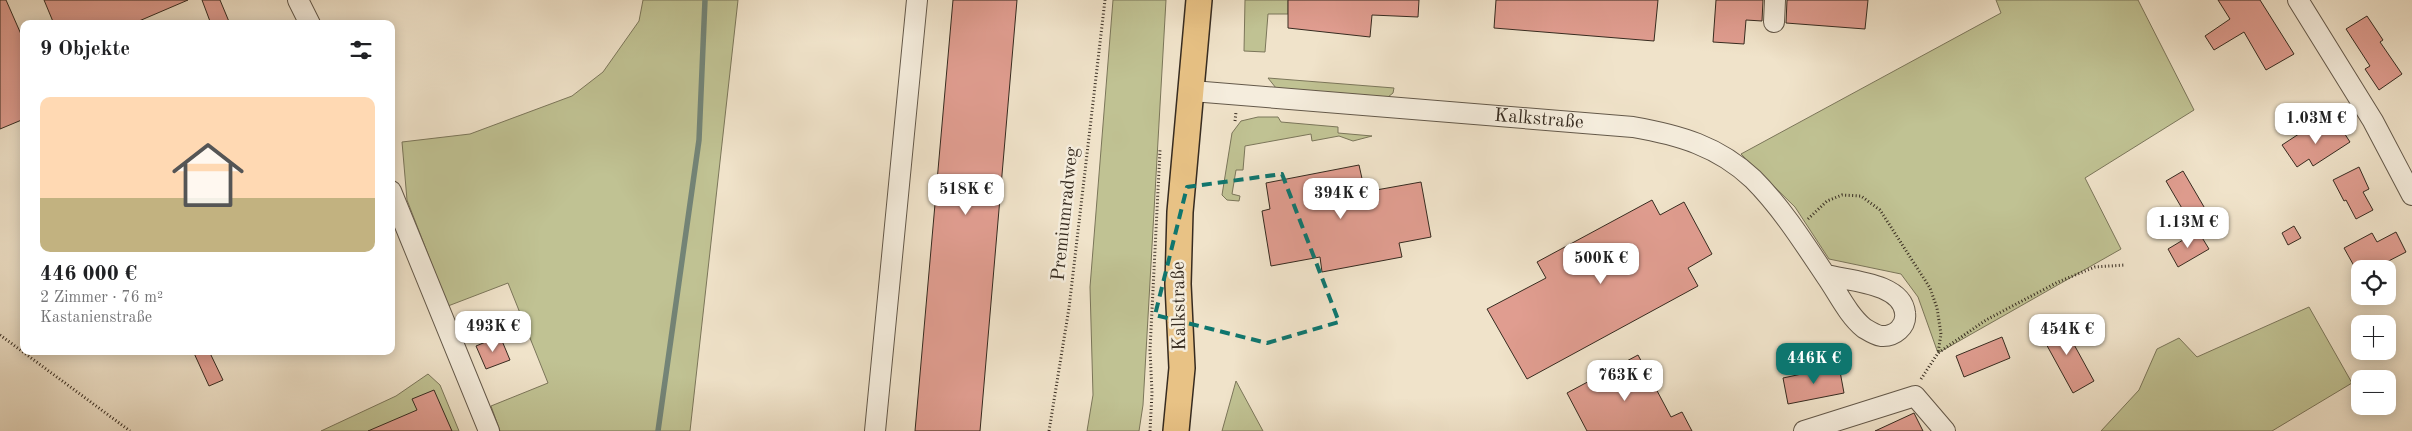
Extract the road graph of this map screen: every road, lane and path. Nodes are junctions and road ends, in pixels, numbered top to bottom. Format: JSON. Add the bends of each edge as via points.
{"nodes":[{"id":1,"x":298,"y":0,"type":"edge"},
{"id":2,"x":917,"y":0,"type":"edge"},
{"id":3,"x":1105,"y":0,"type":"edge"},
{"id":4,"x":1199,"y":0,"type":"edge"},
{"id":5,"x":1775,"y":0,"type":"edge"},
{"id":6,"x":2298,"y":0,"type":"edge"},
{"id":7,"x":308,"y":20,"type":"edge"},
{"id":8,"x":1774,"y":22,"type":"dead end"},
{"id":9,"x":1192,"y":91,"type":"junction"},
{"id":10,"x":1160,"y":150,"type":"dead end"},
{"id":11,"x":2412,"y":195,"type":"edge"},
{"id":12,"x":395,"y":201,"type":"edge"},
{"id":13,"x":1795,"y":231,"type":"junction"},
{"id":14,"x":2125,"y":265,"type":"dead end"},
{"id":15,"x":1826,"y":275,"type":"dead end"},
{"id":16,"x":0,"y":335,"type":"edge"},
{"id":17,"x":20,"y":350,"type":"edge"},
{"id":18,"x":1938,"y":353,"type":"junction"},
{"id":19,"x":27,"y":355,"type":"edge"},
{"id":20,"x":1915,"y":396,"type":"junction"},
{"id":21,"x":130,"y":431,"type":"edge"},
{"id":22,"x":489,"y":431,"type":"edge"},
{"id":23,"x":875,"y":431,"type":"edge"},
{"id":24,"x":1049,"y":431,"type":"edge"},
{"id":25,"x":1150,"y":431,"type":"edge"},
{"id":26,"x":1176,"y":431,"type":"edge"},
{"id":27,"x":1804,"y":431,"type":"edge"},
{"id":28,"x":1945,"y":431,"type":"edge"}],
"edges":[{"from":1,"to":7,"type":"street"},
{"from":2,"to":23,"type":"street"},
{"from":3,"to":24,"type":"path","name":"Premiumradweg","via":[[1069,308]]},
{"from":4,"to":9,"type":"main road","name":"Kalkstraße"},
{"from":5,"to":8,"type":"street"},
{"from":6,"to":11,"type":"street","via":[[2373,121]]},
{"from":9,"to":13,"type":"street","name":"Kalkstraße","via":[[1407,107],[1665,132],[1691,139],[1733,163],[1753,179]]},
{"from":9,"to":26,"type":"main road","name":"Kalkstraße","via":[[1180,212],[1178,284],[1182,368]]},
{"from":10,"to":25,"type":"path","via":[[1150,350]]},
{"from":12,"to":22,"type":"street"},
{"from":13,"to":15,"type":"street","name":"Kalkstraße"},
{"from":13,"to":18,"type":"path","via":[[1827,201],[1842,195],[1860,196],[1880,210],[1930,288],[1941,334]]},
{"from":14,"to":18,"type":"path","via":[[2096,267],[2058,282],[1986,320]]},
{"from":16,"to":17,"type":"path"},
{"from":18,"to":20,"type":"path","via":[[1918,383]]},
{"from":19,"to":21,"type":"path"},
{"from":20,"to":27,"type":"street"},
{"from":20,"to":28,"type":"street"}]}
